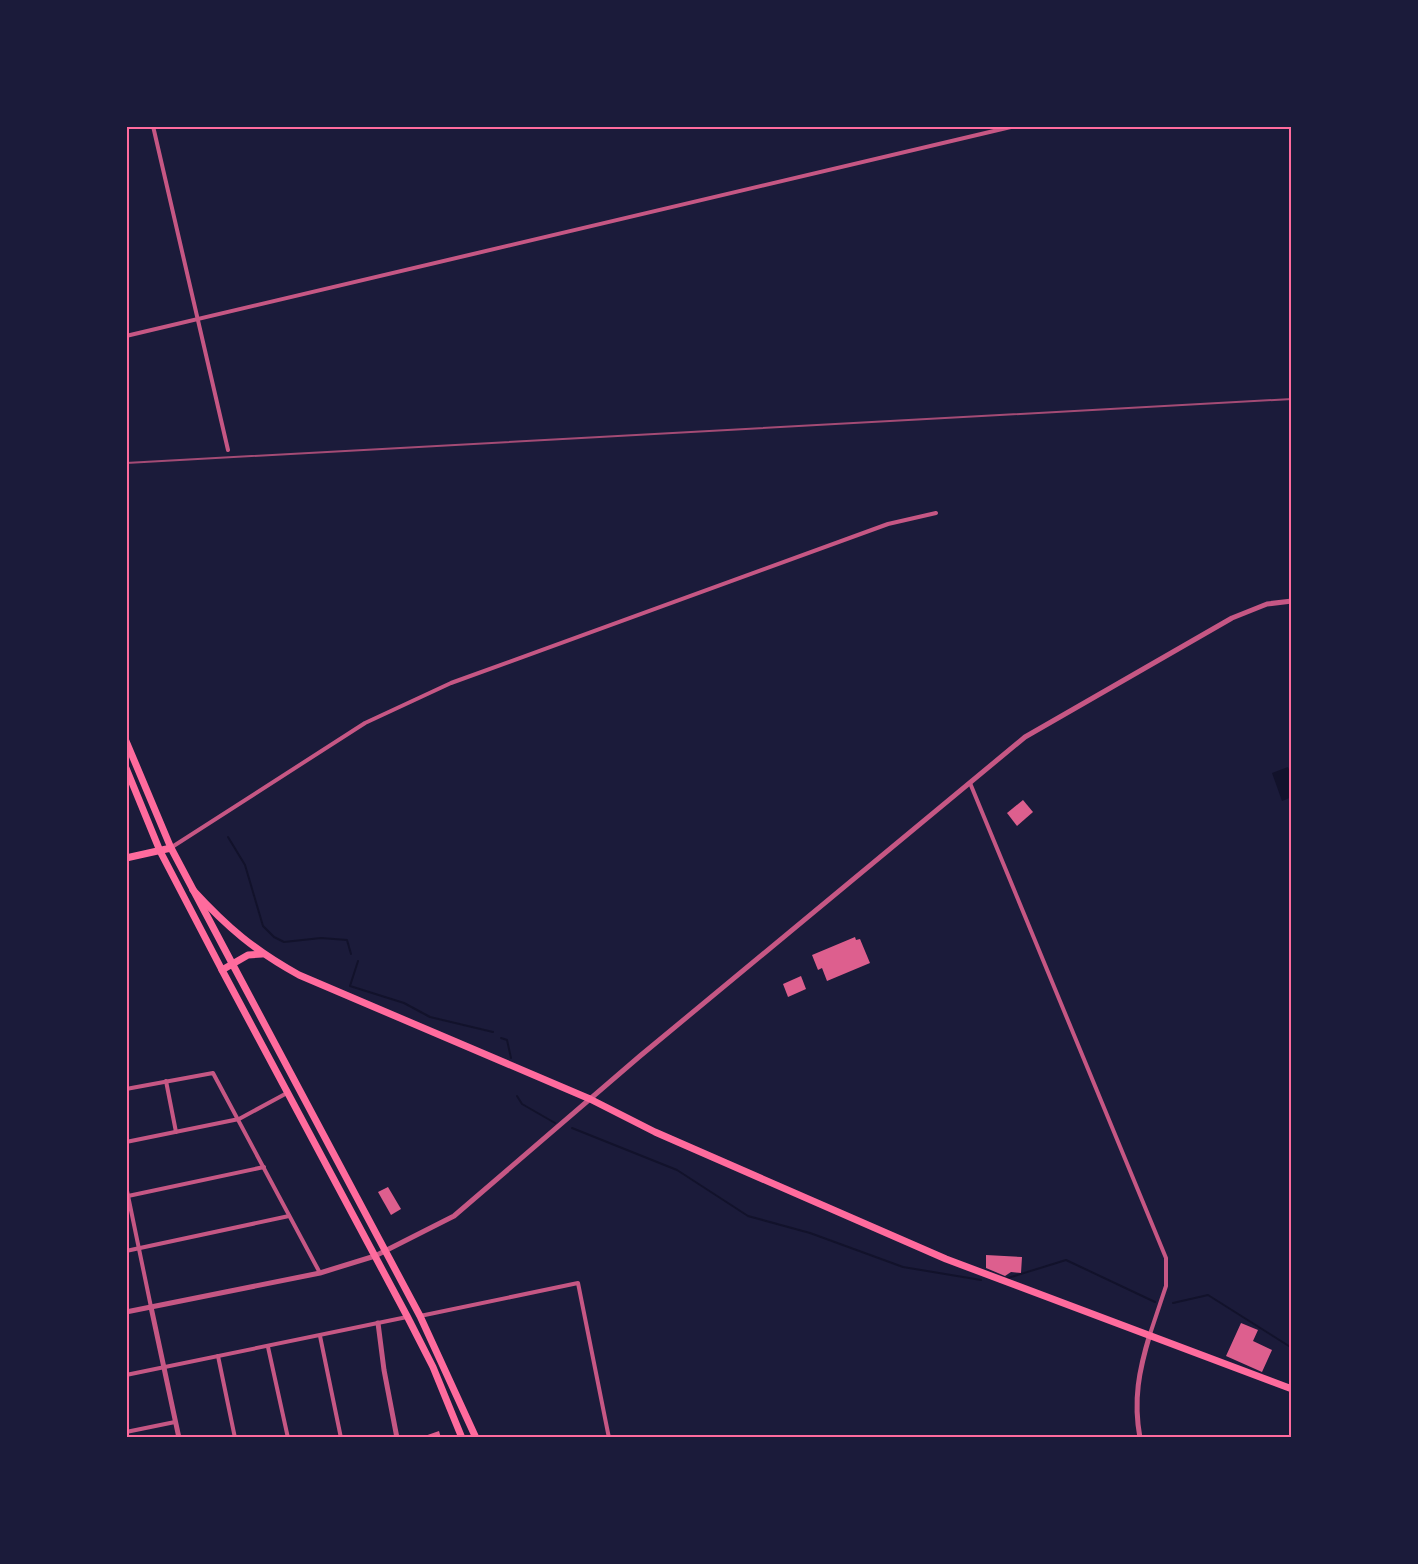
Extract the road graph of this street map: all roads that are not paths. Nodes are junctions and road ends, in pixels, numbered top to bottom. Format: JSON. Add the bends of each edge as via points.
{"nodes":[{"id":1,"x":153,"y":126,"type":"edge"},
{"id":2,"x":1014,"y":126,"type":"edge"},
{"id":3,"x":198,"y":318,"type":"junction"},
{"id":4,"x":126,"y":336,"type":"edge"},
{"id":5,"x":228,"y":450,"type":"dead end"},
{"id":6,"x":936,"y":513,"type":"dead end"},
{"id":7,"x":1292,"y":601,"type":"edge"},
{"id":8,"x":126,"y":741,"type":"edge"},
{"id":9,"x":126,"y":768,"type":"edge"},
{"id":10,"x":970,"y":783,"type":"junction"},
{"id":11,"x":171,"y":848,"type":"junction"},
{"id":12,"x":160,"y":851,"type":"junction"},
{"id":13,"x":126,"y":858,"type":"edge"},
{"id":14,"x":193,"y":890,"type":"junction"},
{"id":15,"x":262,"y":954,"type":"junction"},
{"id":16,"x":233,"y":965,"type":"junction"},
{"id":17,"x":222,"y":970,"type":"junction"},
{"id":18,"x":166,"y":1081,"type":"junction"},
{"id":19,"x":126,"y":1089,"type":"edge"},
{"id":20,"x":287,"y":1093,"type":"junction"},
{"id":21,"x":590,"y":1100,"type":"junction"},
{"id":22,"x":239,"y":1119,"type":"junction"},
{"id":23,"x":176,"y":1131,"type":"junction"},
{"id":24,"x":126,"y":1142,"type":"edge"},
{"id":25,"x":264,"y":1167,"type":"junction"},
{"id":26,"x":126,"y":1186,"type":"edge"},
{"id":27,"x":128,"y":1196,"type":"junction"},
{"id":28,"x":289,"y":1216,"type":"junction"},
{"id":29,"x":139,"y":1249,"type":"junction"},
{"id":30,"x":126,"y":1251,"type":"edge"},
{"id":31,"x":386,"y":1251,"type":"junction"},
{"id":32,"x":375,"y":1256,"type":"junction"},
{"id":33,"x":320,"y":1273,"type":"junction"},
{"id":34,"x":151,"y":1307,"type":"junction"},
{"id":35,"x":126,"y":1312,"type":"edge"},
{"id":36,"x":407,"y":1316,"type":"junction"},
{"id":37,"x":420,"y":1316,"type":"junction"},
{"id":38,"x":378,"y":1323,"type":"junction"},
{"id":39,"x":1150,"y":1334,"type":"junction"},
{"id":40,"x":320,"y":1336,"type":"junction"},
{"id":41,"x":268,"y":1347,"type":"junction"},
{"id":42,"x":218,"y":1356,"type":"junction"},
{"id":43,"x":163,"y":1368,"type":"junction"},
{"id":44,"x":126,"y":1375,"type":"edge"},
{"id":45,"x":1292,"y":1389,"type":"edge"},
{"id":46,"x":176,"y":1422,"type":"junction"},
{"id":47,"x":126,"y":1433,"type":"edge"},
{"id":48,"x":127,"y":1438,"type":"edge"},
{"id":49,"x":179,"y":1438,"type":"edge"},
{"id":50,"x":235,"y":1438,"type":"edge"},
{"id":51,"x":288,"y":1438,"type":"edge"},
{"id":52,"x":341,"y":1438,"type":"edge"},
{"id":53,"x":397,"y":1438,"type":"edge"},
{"id":54,"x":462,"y":1438,"type":"edge"},
{"id":55,"x":476,"y":1438,"type":"edge"},
{"id":56,"x":609,"y":1438,"type":"edge"},
{"id":57,"x":1140,"y":1438,"type":"edge"}],
"edges":[{"from":1,"to":3,"type":"street"},
{"from":2,"to":3,"type":"street"},
{"from":3,"to":4,"type":"street"},
{"from":3,"to":5,"type":"street"},
{"from":6,"to":11,"type":"street","via":[[888,524],[451,683],[365,723]]},
{"from":7,"to":10,"type":"street","via":[[1267,604],[1232,618],[1025,737]]},
{"from":8,"to":11,"type":"main road"},
{"from":9,"to":12,"type":"main road"},
{"from":10,"to":21,"type":"street"},
{"from":10,"to":39,"type":"street","via":[[1166,1258],[1166,1286]]},
{"from":11,"to":12,"type":"main road"},
{"from":11,"to":14,"type":"main road"},
{"from":12,"to":13,"type":"main road"},
{"from":12,"to":17,"type":"main road"},
{"from":14,"to":15,"type":"main road"},
{"from":14,"to":16,"type":"main road"},
{"from":15,"to":16,"type":"main road","via":[[248,955]]},
{"from":15,"to":21,"type":"main road","via":[[299,975]]},
{"from":16,"to":17,"type":"main road"},
{"from":16,"to":31,"type":"main road"},
{"from":17,"to":20,"type":"main road"},
{"from":18,"to":19,"type":"street"},
{"from":18,"to":22,"type":"street","via":[[213,1073]]},
{"from":18,"to":23,"type":"street"},
{"from":20,"to":22,"type":"street"},
{"from":20,"to":32,"type":"main road"},
{"from":21,"to":31,"type":"street","via":[[466,1208]]},
{"from":21,"to":39,"type":"main road","via":[[946,1260]]},
{"from":22,"to":23,"type":"street"},
{"from":22,"to":25,"type":"street"},
{"from":23,"to":24,"type":"street"},
{"from":25,"to":27,"type":"street"},
{"from":25,"to":28,"type":"street"},
{"from":26,"to":27,"type":"street"},
{"from":27,"to":29,"type":"street"},
{"from":28,"to":29,"type":"street"},
{"from":28,"to":33,"type":"street"},
{"from":29,"to":30,"type":"street"},
{"from":29,"to":34,"type":"street"},
{"from":31,"to":32,"type":"street"},
{"from":31,"to":37,"type":"main road"},
{"from":32,"to":33,"type":"street"},
{"from":32,"to":36,"type":"main road"},
{"from":33,"to":34,"type":"street"},
{"from":34,"to":35,"type":"street"},
{"from":34,"to":43,"type":"street"},
{"from":36,"to":38,"type":"street"},
{"from":36,"to":54,"type":"main road"},
{"from":37,"to":55,"type":"main road"},
{"from":37,"to":56,"type":"street","via":[[578,1283]]},
{"from":38,"to":40,"type":"street"},
{"from":38,"to":53,"type":"street"},
{"from":39,"to":45,"type":"main road"},
{"from":39,"to":57,"type":"street","via":[[1137,1384]]},
{"from":40,"to":41,"type":"street"},
{"from":40,"to":52,"type":"street"},
{"from":41,"to":42,"type":"street"},
{"from":41,"to":51,"type":"street"},
{"from":42,"to":43,"type":"street"},
{"from":42,"to":50,"type":"street"},
{"from":43,"to":44,"type":"street"},
{"from":43,"to":46,"type":"street"},
{"from":46,"to":47,"type":"street"},
{"from":46,"to":49,"type":"street"},
{"from":47,"to":48,"type":"street"}]}
